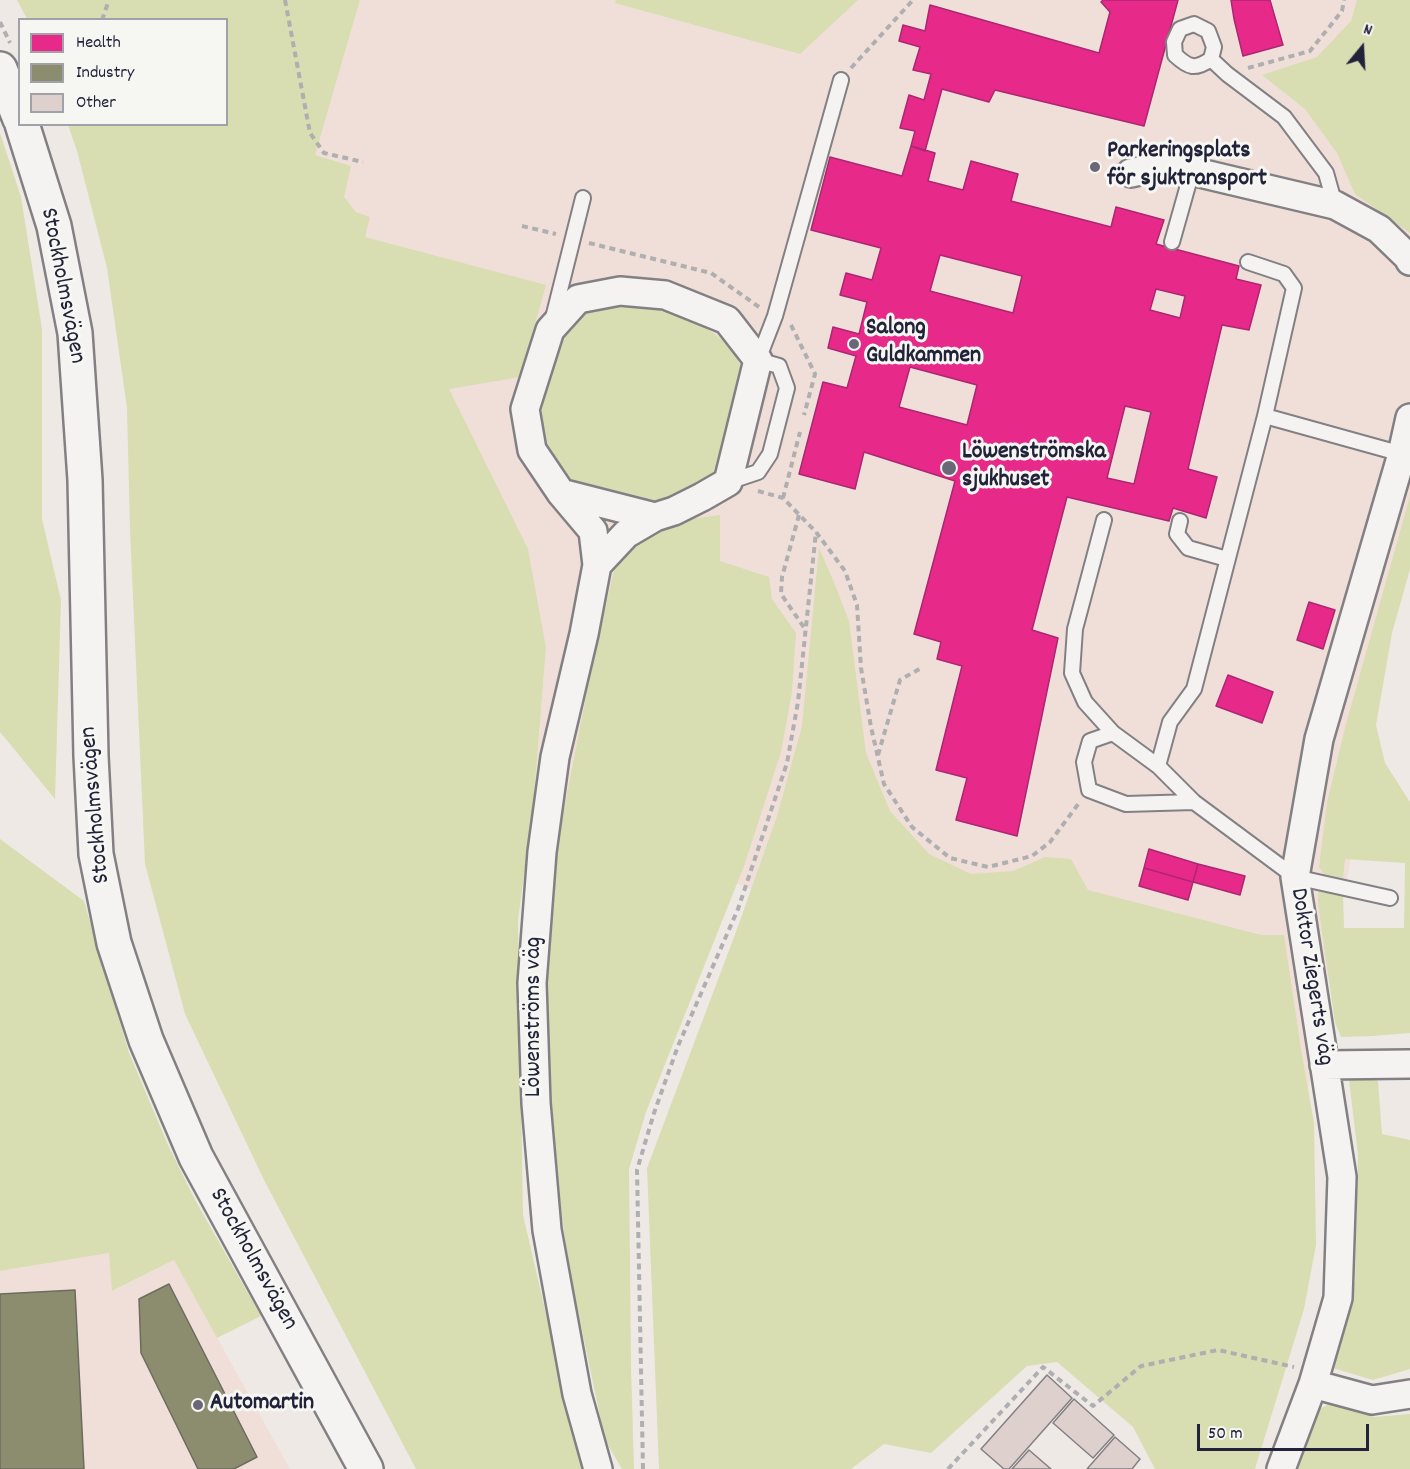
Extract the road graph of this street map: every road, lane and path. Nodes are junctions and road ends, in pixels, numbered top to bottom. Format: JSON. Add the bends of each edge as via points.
{"nodes":[{"id":1,"x":109,"y":0,"type":"edge"},
{"id":2,"x":285,"y":0,"type":"edge"},
{"id":3,"x":913,"y":0,"type":"edge"},
{"id":4,"x":1344,"y":0,"type":"edge"},
{"id":5,"x":103,"y":18,"type":"edge"},
{"id":6,"x":1211,"y":59,"type":"dead end"},
{"id":7,"x":0,"y":69,"type":"edge"},
{"id":8,"x":1227,"y":74,"type":"junction"},
{"id":9,"x":841,"y":80,"type":"joint"},
{"id":10,"x":18,"y":114,"type":"edge"},
{"id":11,"x":23,"y":126,"type":"edge"},
{"id":12,"x":363,"y":162,"type":"dead end"},
{"id":13,"x":1192,"y":171,"type":"junction"},
{"id":14,"x":1131,"y":173,"type":"dead end"},
{"id":15,"x":583,"y":198,"type":"dead end"},
{"id":16,"x":1335,"y":205,"type":"junction"},
{"id":17,"x":1172,"y":242,"type":"dead end"},
{"id":18,"x":1410,"y":261,"type":"edge"},
{"id":19,"x":1248,"y":262,"type":"dead end"},
{"id":20,"x":550,"y":330,"type":"junction"},
{"id":21,"x":758,"y":360,"type":"junction"},
{"id":22,"x":1264,"y":416,"type":"junction"},
{"id":23,"x":1410,"y":418,"type":"edge"},
{"id":24,"x":800,"y":432,"type":"dead end"},
{"id":25,"x":1402,"y":454,"type":"junction"},
{"id":26,"x":728,"y":482,"type":"junction"},
{"id":27,"x":561,"y":493,"type":"junction"},
{"id":28,"x":783,"y":498,"type":"junction"},
{"id":29,"x":799,"y":514,"type":"junction"},
{"id":30,"x":655,"y":517,"type":"junction"},
{"id":31,"x":1104,"y":520,"type":"dead end"},
{"id":32,"x":1180,"y":521,"type":"dead end"},
{"id":33,"x":816,"y":532,"type":"junction"},
{"id":34,"x":1227,"y":559,"type":"junction"},
{"id":35,"x":597,"y":565,"type":"junction"},
{"id":36,"x":805,"y":630,"type":"junction"},
{"id":37,"x":921,"y":668,"type":"dead end"},
{"id":38,"x":1113,"y":733,"type":"junction"},
{"id":39,"x":878,"y":755,"type":"junction"},
{"id":40,"x":1158,"y":766,"type":"junction"},
{"id":41,"x":1089,"y":790,"type":"junction"},
{"id":42,"x":1194,"y":802,"type":"junction"},
{"id":43,"x":1295,"y":877,"type":"junction"},
{"id":44,"x":1390,"y":898,"type":"dead end"},
{"id":45,"x":1410,"y":1064,"type":"edge"},
{"id":46,"x":1324,"y":1065,"type":"junction"},
{"id":47,"x":1315,"y":1378,"type":"junction"},
{"id":48,"x":1410,"y":1394,"type":"edge"},
{"id":49,"x":366,"y":1469,"type":"edge"},
{"id":50,"x":598,"y":1469,"type":"edge"},
{"id":51,"x":643,"y":1469,"type":"edge"},
{"id":52,"x":948,"y":1469,"type":"edge"},
{"id":53,"x":1281,"y":1469,"type":"edge"}],
"edges":[{"from":1,"to":5,"type":"path"},
{"from":2,"to":12,"type":"path","via":[[310,133],[324,153]]},
{"from":3,"to":9,"type":"path"},
{"from":4,"to":8,"type":"path","via":[[1342,11],[1310,51]]},
{"from":6,"to":8,"type":"lane"},
{"from":7,"to":10,"type":"street"},
{"from":8,"to":16,"type":"lane","via":[[1284,117],[1326,172]]},
{"from":9,"to":21,"type":"lane","via":[[778,305]]},
{"from":11,"to":49,"type":"street","name":"Stockholmsvägen","via":[[54,226],[75,333],[85,480],[96,854],[114,943],[146,1040],[196,1157]]},
{"from":13,"to":14,"type":"street","via":[[1166,165]]},
{"from":13,"to":16,"type":"street"},
{"from":13,"to":17,"type":"lane"},
{"from":15,"to":20,"type":"lane"},
{"from":16,"to":18,"type":"street","via":[[1380,229]]},
{"from":19,"to":22,"type":"lane","via":[[1284,274],[1294,288]]},
{"from":20,"to":21,"type":"street","name":"Löwenströms väg","via":[[578,299],[620,291],[665,295],[727,320]]},
{"from":20,"to":27,"type":"street","name":"Löwenströms väg","via":[[525,409],[532,450]]},
{"from":21,"to":26,"type":"street"},
{"from":22,"to":25,"type":"lane"},
{"from":22,"to":34,"type":"lane"},
{"from":23,"to":25,"type":"street","name":"Doktor Ziegerts väg"},
{"from":24,"to":28,"type":"path"},
{"from":25,"to":43,"type":"street","name":"Doktor Ziegerts väg","via":[[1319,739]]},
{"from":26,"to":28,"type":"path"},
{"from":26,"to":30,"type":"street"},
{"from":27,"to":30,"type":"street"},
{"from":27,"to":35,"type":"street","name":"Löwenströms väg","via":[[593,531]]},
{"from":28,"to":29,"type":"path"},
{"from":29,"to":33,"type":"path"},
{"from":29,"to":36,"type":"path","via":[[781,594]]},
{"from":30,"to":35,"type":"street","via":[[626,534]]},
{"from":31,"to":38,"type":"lane","via":[[1076,629],[1071,673],[1085,702]]},
{"from":32,"to":34,"type":"lane","via":[[1177,534],[1188,548]]},
{"from":33,"to":36,"type":"path"},
{"from":33,"to":39,"type":"path","via":[[845,571],[857,605],[861,668]]},
{"from":34,"to":40,"type":"lane","via":[[1194,689],[1170,722]]},
{"from":35,"to":50,"type":"street","name":"Löwenströms väg","via":[[555,757],[542,852],[532,983],[536,1103],[547,1230],[577,1394]]},
{"from":36,"to":51,"type":"path","via":[[787,763],[738,909],[678,1046],[637,1170]]},
{"from":37,"to":39,"type":"path","via":[[900,680]]},
{"from":38,"to":40,"type":"lane"},
{"from":38,"to":41,"type":"lane","via":[[1090,741],[1084,762]]},
{"from":39,"to":41,"type":"path","via":[[884,784],[912,828],[950,858],[988,867],[1032,856],[1050,842]]},
{"from":40,"to":42,"type":"lane"},
{"from":41,"to":42,"type":"lane","via":[[1126,804]]},
{"from":42,"to":43,"type":"lane"},
{"from":43,"to":44,"type":"lane"},
{"from":43,"to":46,"type":"street","name":"Doktor Ziegerts väg"},
{"from":45,"to":46,"type":"street"},
{"from":46,"to":47,"type":"street","name":"Doktor Ziegerts väg","via":[[1342,1177],[1338,1298]]},
{"from":47,"to":48,"type":"street","via":[[1372,1400]]},
{"from":47,"to":52,"type":"path","via":[[1218,1350],[1142,1366],[1093,1406],[1043,1366]]},
{"from":47,"to":53,"type":"street","name":"Doktor Ziegerts väg"}]}
